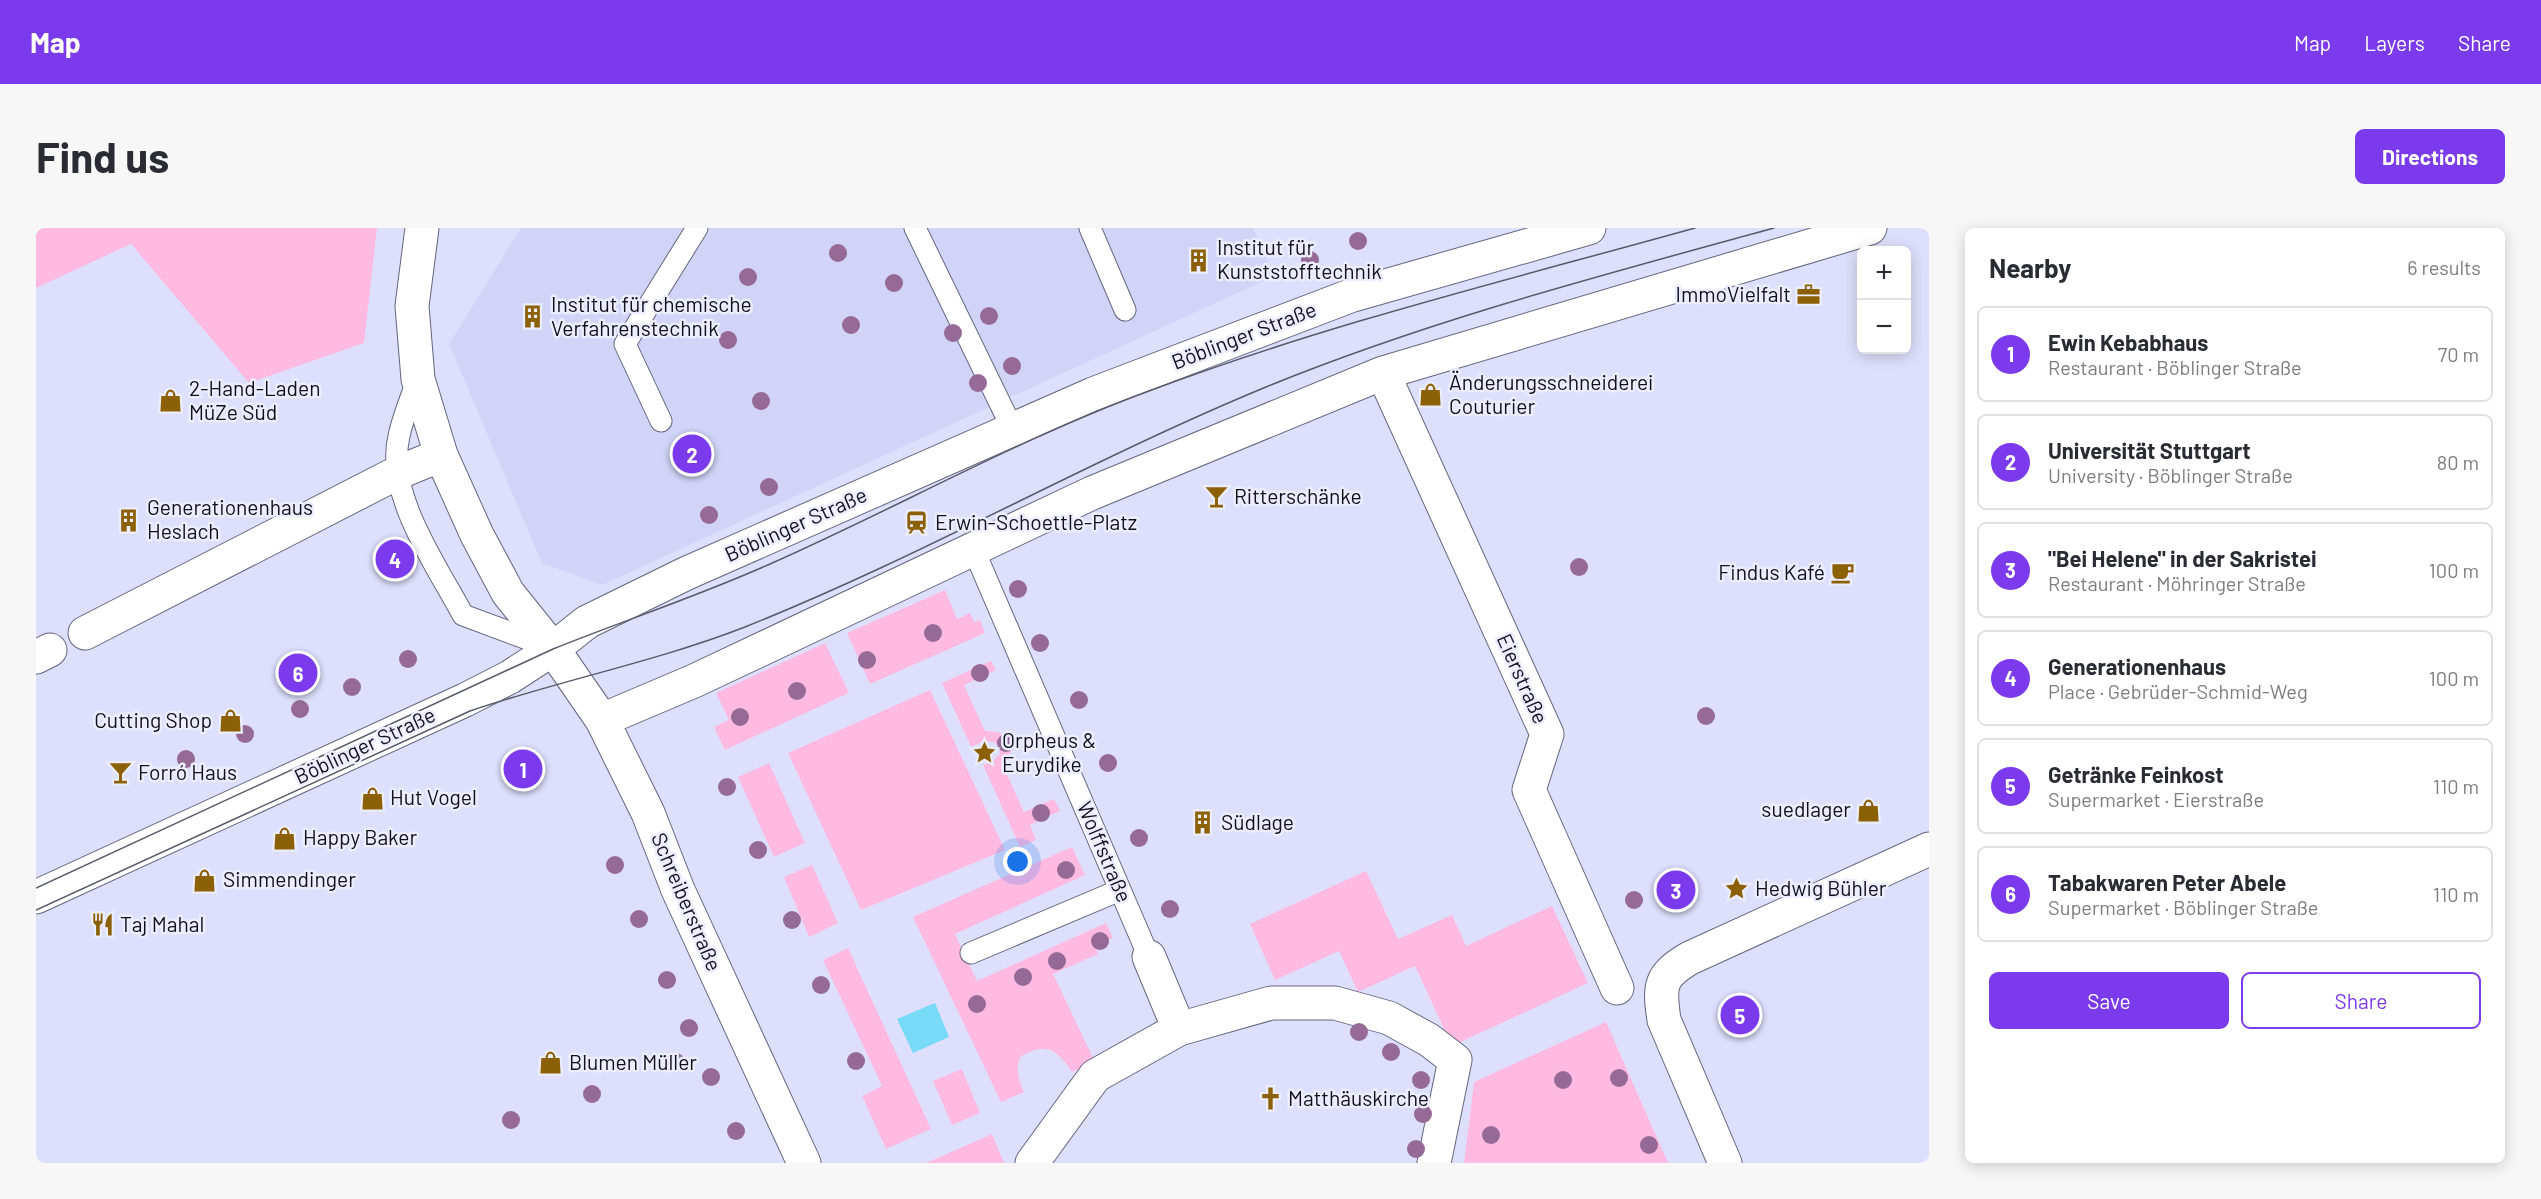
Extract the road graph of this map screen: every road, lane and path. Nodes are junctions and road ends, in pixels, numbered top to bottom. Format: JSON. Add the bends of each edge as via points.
{"nodes":[{"id":1,"x":422,"y":228,"type":"edge"},
{"id":2,"x":697,"y":228,"type":"edge"},
{"id":3,"x":915,"y":228,"type":"edge"},
{"id":4,"x":1090,"y":228,"type":"edge"},
{"id":5,"x":1870,"y":228,"type":"edge"},
{"id":6,"x":1577,"y":230,"type":"edge"},
{"id":7,"x":1125,"y":310,"type":"dead end"},
{"id":8,"x":1383,"y":373,"type":"junction"},
{"id":9,"x":418,"y":379,"type":"junction"},
{"id":10,"x":661,"y":421,"type":"dead end"},
{"id":11,"x":1012,"y":428,"type":"junction"},
{"id":12,"x":441,"y":455,"type":"junction"},
{"id":13,"x":397,"y":473,"type":"junction"},
{"id":14,"x":973,"y":548,"type":"junction"},
{"id":15,"x":85,"y":633,"type":"dead end"},
{"id":16,"x":553,"y":649,"type":"junction"},
{"id":17,"x":603,"y":720,"type":"junction"},
{"id":18,"x":1929,"y":849,"type":"edge"},
{"id":19,"x":1120,"y":890,"type":"junction"},
{"id":20,"x":36,"y":897,"type":"edge"},
{"id":21,"x":971,"y":954,"type":"dead end"},
{"id":22,"x":1149,"y":957,"type":"joint"},
{"id":23,"x":1617,"y":988,"type":"dead end"},
{"id":24,"x":1179,"y":1029,"type":"junction"},
{"id":25,"x":804,"y":1163,"type":"edge"},
{"id":26,"x":1032,"y":1163,"type":"edge"},
{"id":27,"x":1434,"y":1163,"type":"edge"},
{"id":28,"x":1725,"y":1163,"type":"edge"}],
"edges":[{"from":1,"to":9,"type":"street","name":"Schreiberstraße","via":[[412,306]]},
{"from":2,"to":10,"type":"lane","via":[[625,344]]},
{"from":3,"to":11,"type":"lane"},
{"from":4,"to":7,"type":"lane"},
{"from":5,"to":8,"type":"street"},
{"from":6,"to":11,"type":"street","name":"Böblinger Straße","via":[[1350,296]]},
{"from":8,"to":14,"type":"street","via":[[1103,489]]},
{"from":8,"to":23,"type":"street","name":"Eierstraße","via":[[1547,734],[1529,790]]},
{"from":9,"to":12,"type":"street","name":"Schreiberstraße"},
{"from":9,"to":13,"type":"lane","via":[[398,438]]},
{"from":11,"to":16,"type":"street","name":"Böblinger Straße","via":[[687,573],[587,622]]},
{"from":12,"to":13,"type":"street"},
{"from":12,"to":16,"type":"street","name":"Schreiberstraße","via":[[508,593]]},
{"from":13,"to":15,"type":"street"},
{"from":13,"to":16,"type":"lane","via":[[405,507],[463,615]]},
{"from":14,"to":17,"type":"street"},
{"from":14,"to":19,"type":"lane","name":"Wolffstraße"},
{"from":16,"to":17,"type":"street","name":"Schreiberstraße"},
{"from":16,"to":20,"type":"street","name":"Böblinger Straße","via":[[465,700]]},
{"from":17,"to":25,"type":"street","name":"Schreiberstraße"},
{"from":18,"to":28,"type":"street","via":[[1690,958],[1662,981],[1664,1020]]},
{"from":19,"to":21,"type":"lane"},
{"from":19,"to":22,"type":"lane","name":"Wolffstraße"},
{"from":22,"to":24,"type":"street"},
{"from":24,"to":26,"type":"street","via":[[1095,1076]]},
{"from":24,"to":27,"type":"street","via":[[1271,1003],[1335,1003],[1389,1018],[1430,1040],[1455,1060]]}]}
